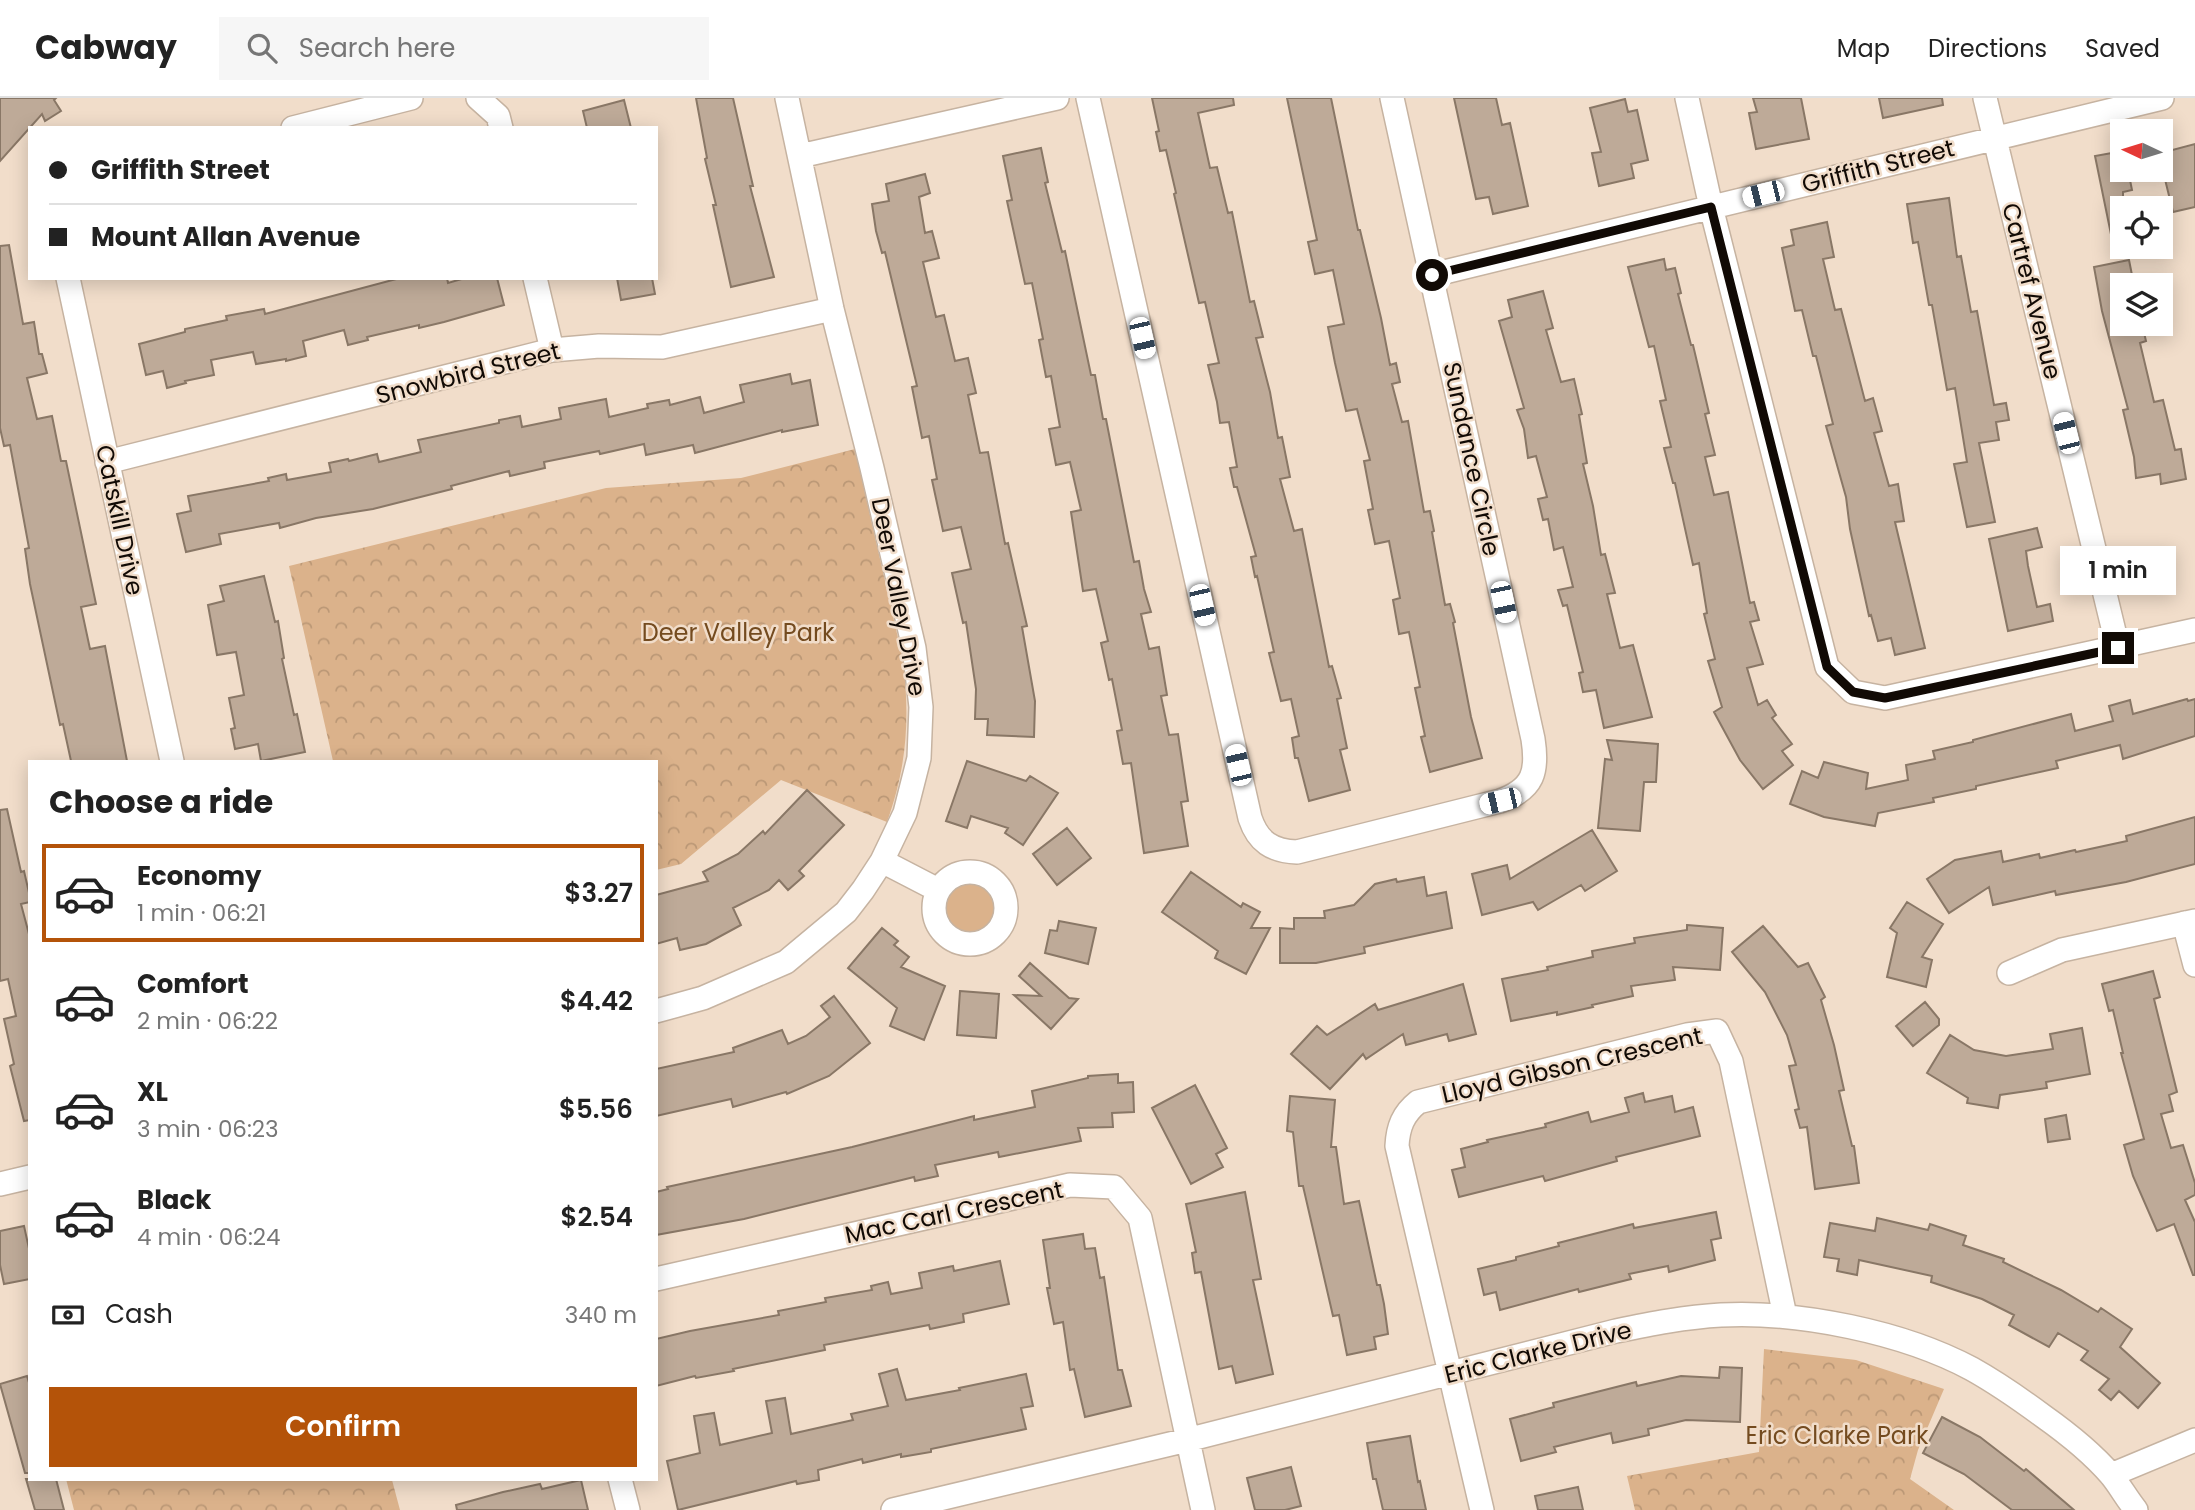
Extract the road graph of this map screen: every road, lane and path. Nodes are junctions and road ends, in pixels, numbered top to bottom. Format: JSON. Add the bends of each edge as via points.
{"nodes":[{"id":1,"x":411,"y":98,"type":"edge"},
{"id":2,"x":478,"y":98,"type":"edge"},
{"id":3,"x":787,"y":98,"type":"edge"},
{"id":4,"x":1057,"y":98,"type":"edge"},
{"id":5,"x":1088,"y":98,"type":"edge"},
{"id":6,"x":1392,"y":98,"type":"edge"},
{"id":7,"x":1687,"y":98,"type":"edge"},
{"id":8,"x":1985,"y":98,"type":"edge"},
{"id":9,"x":2162,"y":98,"type":"edge"},
{"id":10,"x":301,"y":126,"type":"edge"},
{"id":11,"x":500,"y":126,"type":"edge"},
{"id":12,"x":1995,"y":138,"type":"junction"},
{"id":13,"x":800,"y":156,"type":"junction"},
{"id":14,"x":1711,"y":207,"type":"junction"},
{"id":15,"x":1432,"y":275,"type":"junction"},
{"id":16,"x":68,"y":280,"type":"edge"},
{"id":17,"x":535,"y":280,"type":"edge"},
{"id":18,"x":832,"y":309,"type":"junction"},
{"id":19,"x":552,"y":350,"type":"junction"},
{"id":20,"x":107,"y":462,"type":"junction"},
{"id":21,"x":2195,"y":630,"type":"edge"},
{"id":22,"x":2118,"y":648,"type":"junction"},
{"id":23,"x":172,"y":760,"type":"edge"},
{"id":24,"x":882,"y":861,"type":"junction"},
{"id":25,"x":938,"y":890,"type":"dead end"},
{"id":26,"x":2189,"y":922,"type":"edge"},
{"id":27,"x":2195,"y":965,"type":"edge"},
{"id":28,"x":2008,"y":973,"type":"dead end"},
{"id":29,"x":658,"y":1010,"type":"edge"},
{"id":30,"x":28,"y":1177,"type":"edge"},
{"id":31,"x":0,"y":1184,"type":"edge"},
{"id":32,"x":658,"y":1279,"type":"edge"},
{"id":33,"x":1785,"y":1316,"type":"junction"},
{"id":34,"x":1451,"y":1374,"type":"junction"},
{"id":35,"x":1187,"y":1440,"type":"junction"},
{"id":36,"x":2195,"y":1440,"type":"edge"},
{"id":37,"x":2111,"y":1475,"type":"junction"},
{"id":38,"x":621,"y":1481,"type":"edge"},
{"id":39,"x":919,"y":1507,"type":"edge"},
{"id":40,"x":628,"y":1510,"type":"edge"},
{"id":41,"x":893,"y":1510,"type":"edge"},
{"id":42,"x":1203,"y":1510,"type":"edge"},
{"id":43,"x":1482,"y":1510,"type":"edge"},
{"id":44,"x":2136,"y":1510,"type":"edge"}],
"edges":[{"from":1,"to":10,"type":"street"},
{"from":2,"to":11,"type":"street","via":[[498,116]]},
{"from":3,"to":13,"type":"street","name":"Deer Valley Drive"},
{"from":4,"to":13,"type":"street"},
{"from":5,"to":15,"type":"street","name":"Sundance Circle","via":[[1250,818],[1259,838],[1282,852],[1513,797],[1535,768],[1533,738]]},
{"from":6,"to":15,"type":"street","name":"Sundance Circle"},
{"from":7,"to":14,"type":"street"},
{"from":8,"to":12,"type":"street","name":"Cartref Avenue"},
{"from":9,"to":12,"type":"street","name":"Griffith Street"},
{"from":12,"to":14,"type":"street","name":"Griffith Street"},
{"from":12,"to":22,"type":"street","name":"Cartref Avenue"},
{"from":13,"to":18,"type":"street","name":"Deer Valley Drive"},
{"from":14,"to":15,"type":"street","name":"Griffith Street"},
{"from":14,"to":22,"type":"street","via":[[1827,667],[1853,692],[1885,698]]},
{"from":16,"to":20,"type":"street","name":"Catskill Drive"},
{"from":17,"to":19,"type":"street"},
{"from":18,"to":19,"type":"street","name":"Snowbird Street","via":[[662,347],[600,345]]},
{"from":18,"to":24,"type":"street","name":"Deer Valley Drive","via":[[914,648],[921,707],[919,758],[905,813]]},
{"from":19,"to":20,"type":"street","name":"Snowbird Street"},
{"from":20,"to":23,"type":"street","name":"Catskill Drive"},
{"from":21,"to":22,"type":"street"},
{"from":24,"to":25,"type":"street"},
{"from":24,"to":29,"type":"street","name":"Deer Valley Drive","via":[[846,912],[786,962],[704,998]]},
{"from":26,"to":27,"type":"street"},
{"from":26,"to":28,"type":"street","via":[[2062,950]]},
{"from":30,"to":31,"type":"street"},
{"from":32,"to":35,"type":"street","name":"Mac Carl Crescent","via":[[1070,1185],[1114,1186],[1140,1218]]},
{"from":33,"to":34,"type":"street","name":"Eric Clarke Drive","via":[[1719,1315],[1668,1321]]},
{"from":33,"to":34,"type":"street","name":"Lloyd Gibson Crescent","via":[[1731,1061],[1717,1031],[1688,1035],[1426,1100],[1409,1110],[1397,1146]]},
{"from":33,"to":37,"type":"street","name":"Eric Clarke Drive","via":[[1872,1332],[1971,1369],[2067,1433]]},
{"from":34,"to":35,"type":"street","name":"Eric Clarke Drive"},
{"from":34,"to":43,"type":"street"},
{"from":35,"to":39,"type":"street","name":"Eric Clarke Drive"},
{"from":35,"to":42,"type":"street","name":"Mac Carl Crescent"},
{"from":36,"to":37,"type":"street"},
{"from":37,"to":44,"type":"street","name":"Eric Clarke Drive"},
{"from":38,"to":40,"type":"street"},
{"from":39,"to":41,"type":"street","name":"Eric Clarke Drive"}]}
